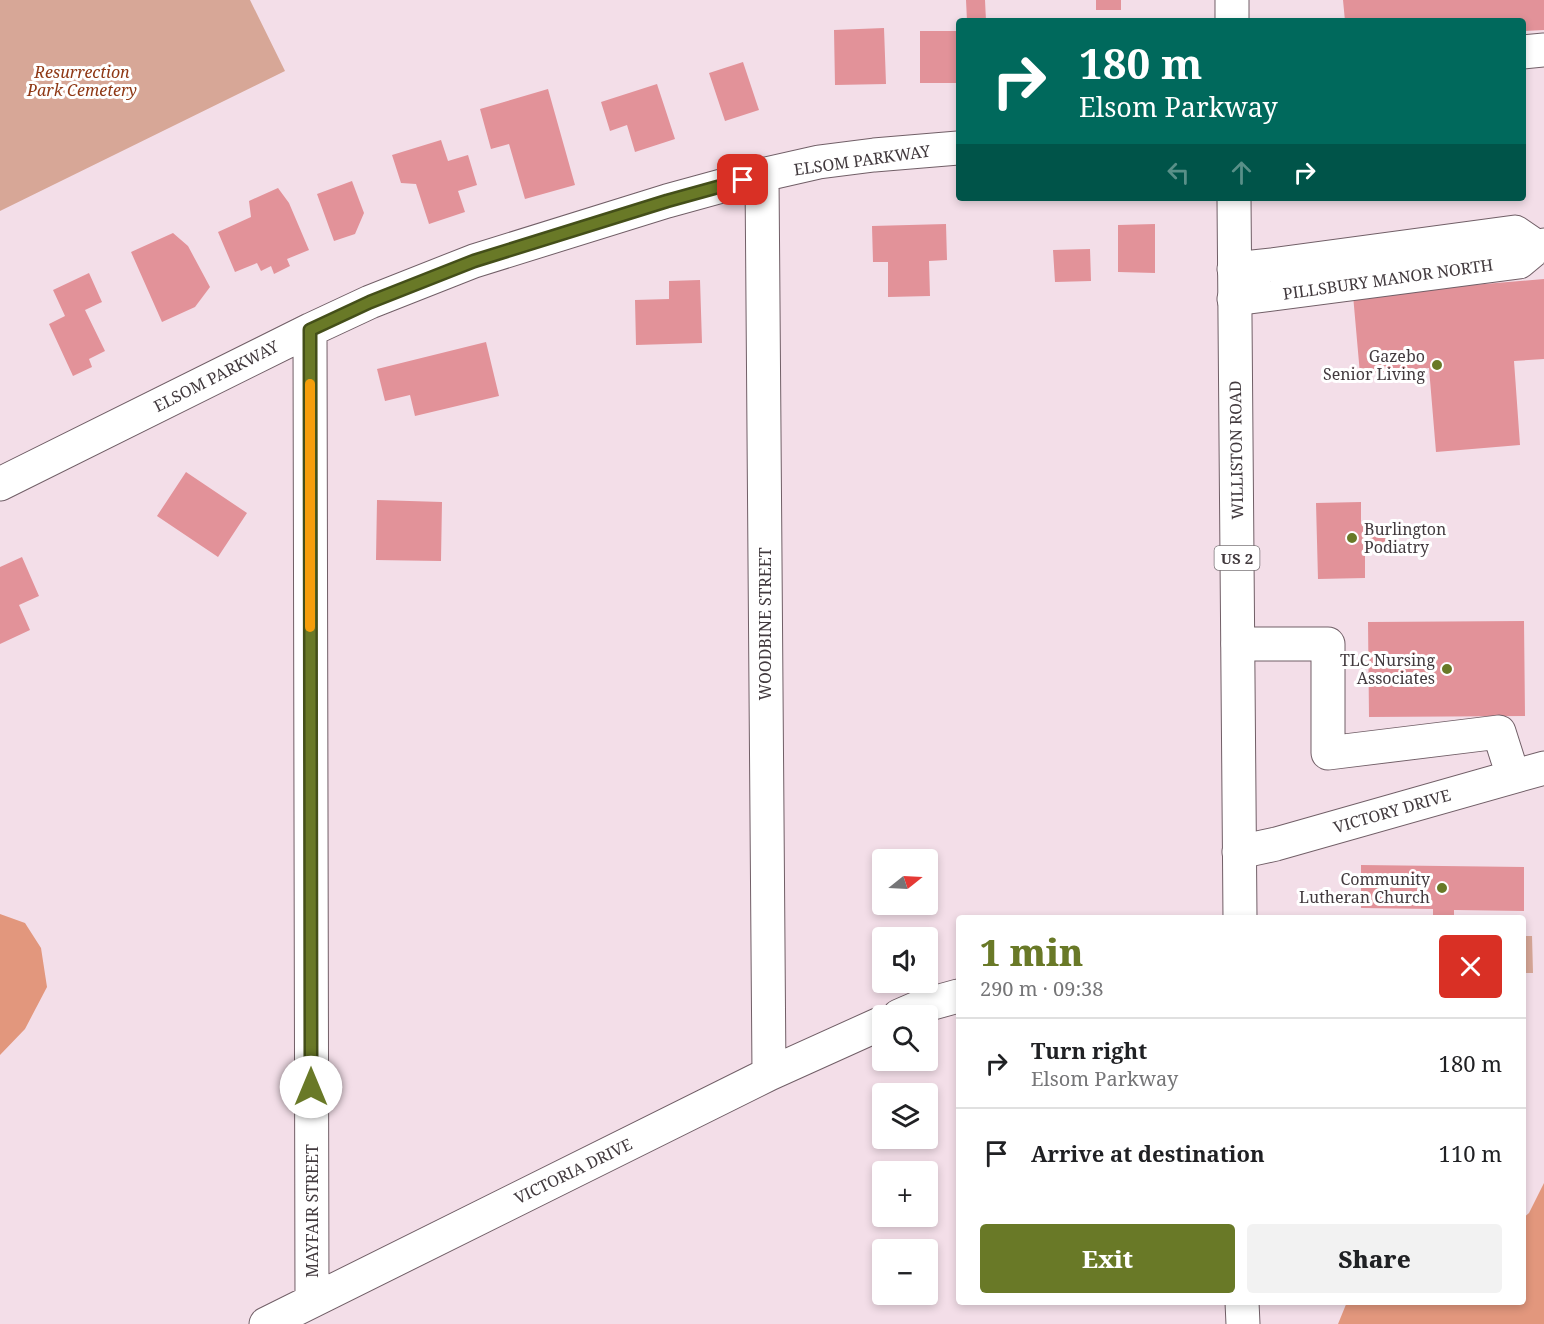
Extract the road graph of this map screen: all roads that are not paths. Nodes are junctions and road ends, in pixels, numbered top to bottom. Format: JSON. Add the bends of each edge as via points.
{"nodes":[{"id":1,"x":1232,"y":0,"type":"edge"},
{"id":2,"x":1232,"y":18,"type":"edge"},
{"id":3,"x":1544,"y":50,"type":"edge"},
{"id":4,"x":1526,"y":52,"type":"edge"},
{"id":5,"x":956,"y":148,"type":"edge"},
{"id":6,"x":762,"y":175,"type":"junction"},
{"id":7,"x":1234,"y":201,"type":"edge"},
{"id":8,"x":1540,"y":246,"type":"edge"},
{"id":9,"x":1234,"y":284,"type":"junction"},
{"id":10,"x":310,"y":330,"type":"junction"},
{"id":11,"x":0,"y":484,"type":"edge"},
{"id":12,"x":1238,"y":644,"type":"junction"},
{"id":13,"x":1529,"y":772,"type":"edge"},
{"id":14,"x":1239,"y":852,"type":"junction"},
{"id":15,"x":1240,"y":915,"type":"edge"},
{"id":16,"x":956,"y":997,"type":"edge"},
{"id":17,"x":926,"y":1005,"type":"edge"},
{"id":18,"x":872,"y":1028,"type":"edge"},
{"id":19,"x":769,"y":1074,"type":"junction"},
{"id":20,"x":312,"y":1300,"type":"junction"},
{"id":21,"x":1242,"y":1305,"type":"edge"},
{"id":22,"x":266,"y":1324,"type":"edge"},
{"id":23,"x":1243,"y":1324,"type":"edge"}],
"edges":[{"from":1,"to":2,"type":"street"},
{"from":3,"to":4,"type":"street"},
{"from":5,"to":6,"type":"street","name":"ELSOM PARKWAY","via":[[819,162]]},
{"from":6,"to":10,"type":"street","name":"ELSOM PARKWAY","via":[[474,261]]},
{"from":6,"to":19,"type":"street","name":"WOODBINE STREET"},
{"from":7,"to":9,"type":"street","name":"WILLISTON ROAD","number":"US 2"},
{"from":8,"to":9,"type":"street","name":"PILLSBURY MANOR NORTH","via":[[1519,262]]},
{"from":9,"to":12,"type":"street","name":"WILLISTON ROAD","number":"US 2"},
{"from":10,"to":11,"type":"street","name":"ELSOM PARKWAY"},
{"from":10,"to":20,"type":"street","name":"MAYFAIR STREET"},
{"from":12,"to":13,"type":"street","via":[[1328,644],[1328,753],[1499,732]]},
{"from":12,"to":14,"type":"street","name":"WILLISTON ROAD","number":"US 2"},
{"from":13,"to":14,"type":"street","name":"VICTORY DRIVE"},
{"from":14,"to":15,"type":"street","name":"WILLISTON ROAD","number":"US 2"},
{"from":16,"to":17,"type":"street"},
{"from":18,"to":19,"type":"street","name":"VICTORIA DRIVE"},
{"from":19,"to":20,"type":"street","name":"VICTORIA DRIVE"},
{"from":20,"to":22,"type":"street","name":"VICTORIA DRIVE"},
{"from":21,"to":23,"type":"street"}]}
